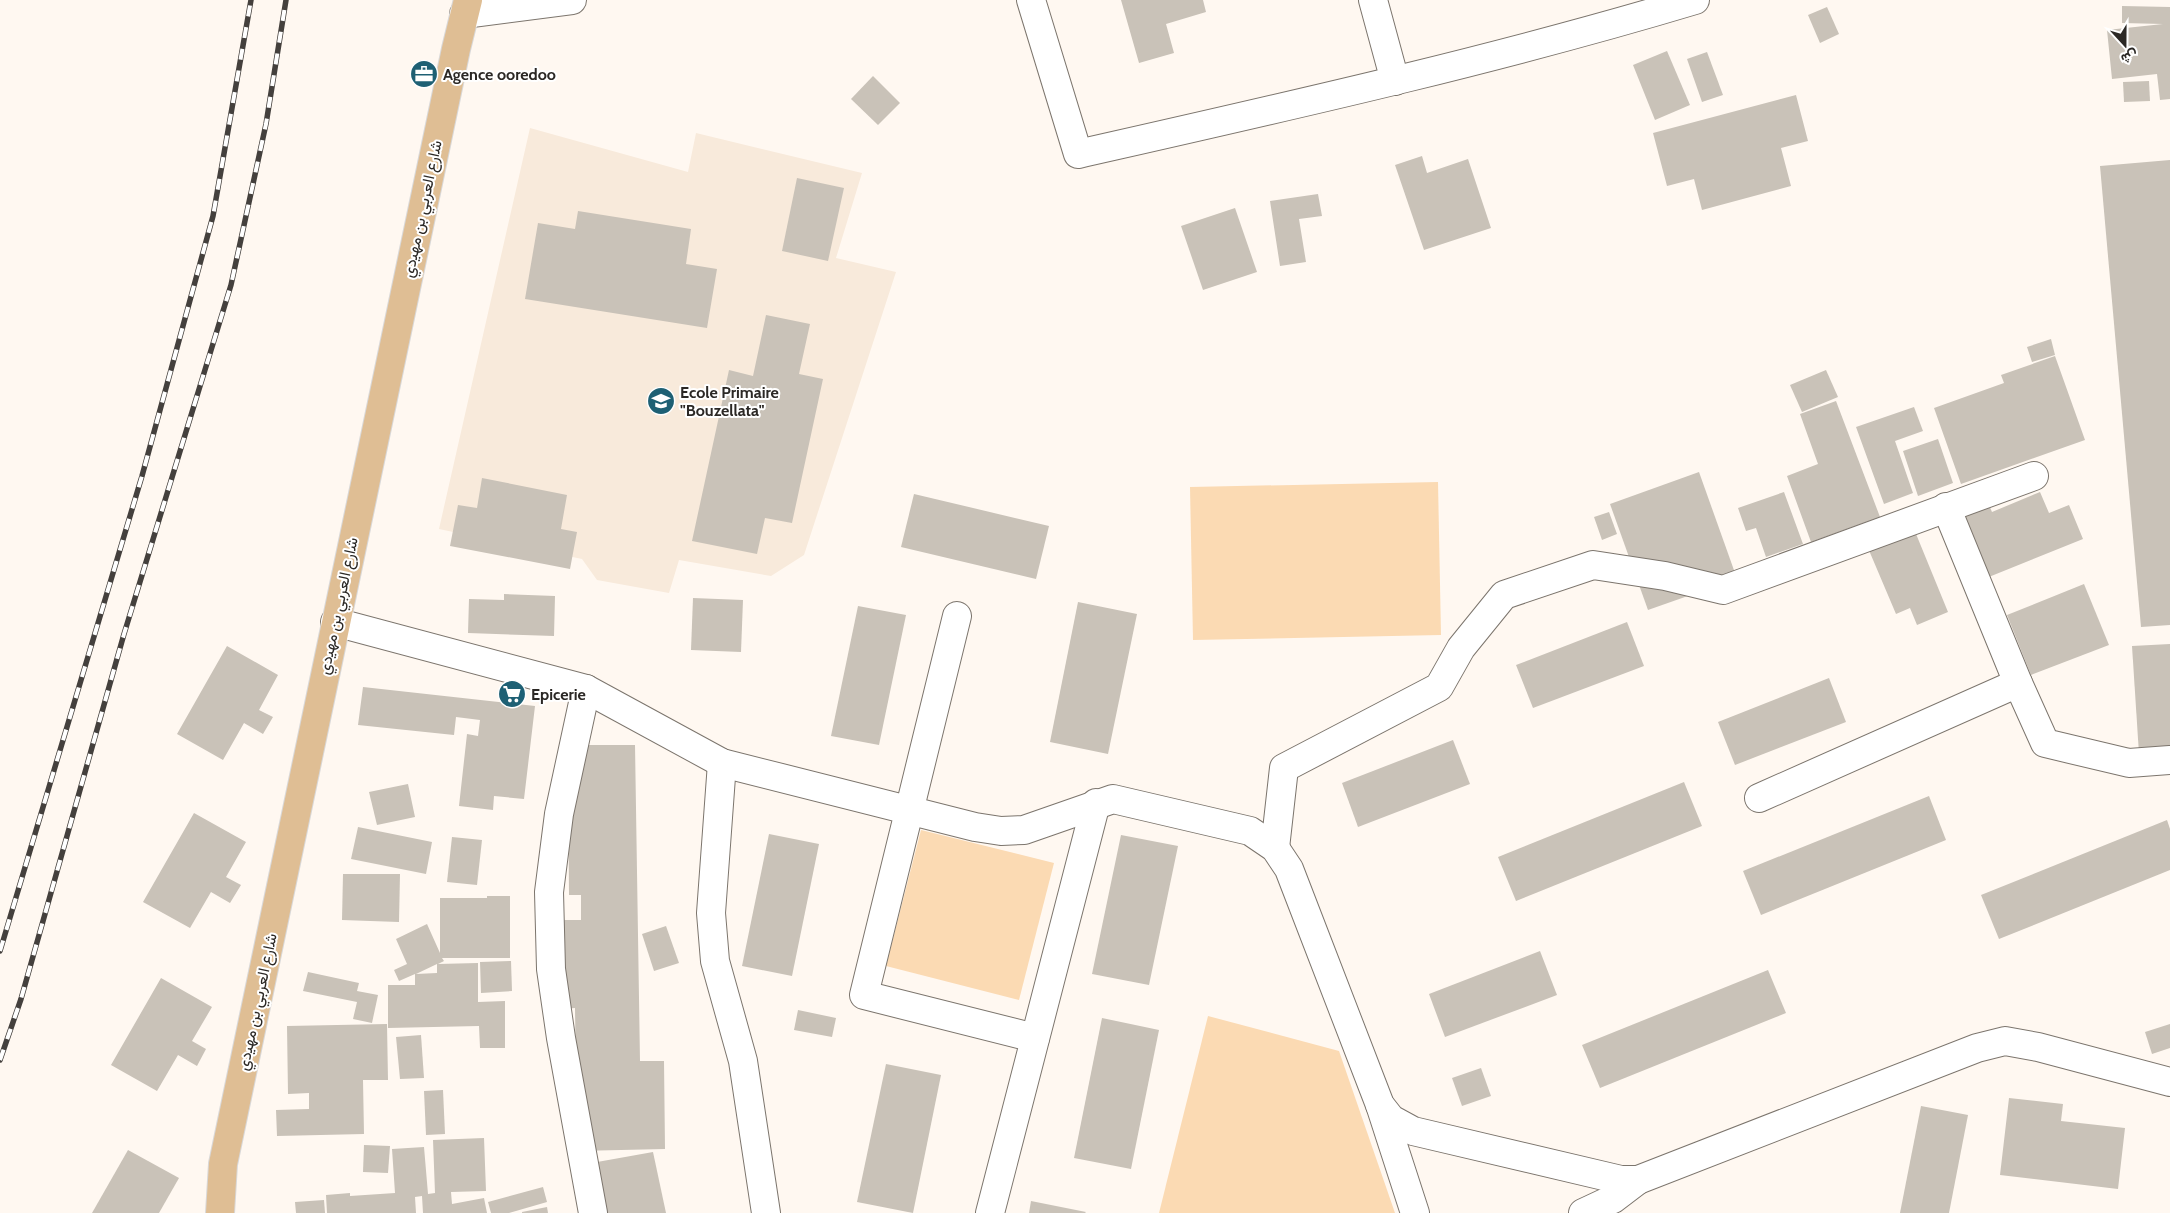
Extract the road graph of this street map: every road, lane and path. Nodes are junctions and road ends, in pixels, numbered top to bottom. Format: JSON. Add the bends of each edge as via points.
{"nodes":[{"id":1,"x":572,"y":0,"type":"edge"},
{"id":2,"x":1031,"y":0,"type":"edge"},
{"id":3,"x":1374,"y":0,"type":"edge"},
{"id":4,"x":1695,"y":0,"type":"edge"},
{"id":5,"x":466,"y":7,"type":"edge"},
{"id":6,"x":1395,"y":82,"type":"junction"},
{"id":7,"x":2034,"y":476,"type":"dead end"},
{"id":8,"x":1946,"y":507,"type":"junction"},
{"id":9,"x":957,"y":616,"type":"dead end"},
{"id":10,"x":335,"y":622,"type":"junction"},
{"id":11,"x":2018,"y":683,"type":"junction"},
{"id":12,"x":586,"y":689,"type":"junction"},
{"id":13,"x":2170,"y":760,"type":"edge"},
{"id":14,"x":722,"y":763,"type":"junction"},
{"id":15,"x":1760,"y":798,"type":"dead end"},
{"id":16,"x":1096,"y":803,"type":"junction"},
{"id":17,"x":910,"y":810,"type":"junction"},
{"id":18,"x":1275,"y":848,"type":"junction"},
{"id":19,"x":1036,"y":1038,"type":"junction"},
{"id":20,"x":2170,"y":1082,"type":"edge"},
{"id":21,"x":1380,"y":1105,"type":"junction"},
{"id":22,"x":1638,"y":1180,"type":"junction"},
{"id":23,"x":220,"y":1213,"type":"edge"},
{"id":24,"x":593,"y":1213,"type":"edge"},
{"id":25,"x":766,"y":1213,"type":"edge"},
{"id":26,"x":990,"y":1213,"type":"edge"},
{"id":27,"x":1415,"y":1213,"type":"edge"},
{"id":28,"x":1583,"y":1213,"type":"edge"}],
"edges":[{"from":1,"to":5,"type":"street"},
{"from":2,"to":6,"type":"street","via":[[1078,154]]},
{"from":3,"to":6,"type":"street"},
{"from":4,"to":6,"type":"street"},
{"from":5,"to":10,"type":"main road","name":"ﺷﺍﺭﻉ ﺍﻟﻌﺮﺑﻲ ﺑﻦ ﻣﻬﻴﺩﻱ"},
{"from":7,"to":8,"type":"street"},
{"from":8,"to":11,"type":"street"},
{"from":8,"to":18,"type":"street","via":[[1723,590],[1665,576],[1593,565],[1504,595],[1461,648],[1439,688],[1284,768]]},
{"from":9,"to":17,"type":"street"},
{"from":10,"to":12,"type":"street"},
{"from":10,"to":23,"type":"main road","name":"ﺷﺍﺭﻉ ﺍﻟﻌﺮﺑﻲ ﺑﻦ ﻣﻬﻴﺩﻱ","via":[[223,1164]]},
{"from":11,"to":13,"type":"street","via":[[2045,743],[2128,763]]},
{"from":11,"to":15,"type":"street"},
{"from":12,"to":14,"type":"street"},
{"from":12,"to":24,"type":"street","via":[[559,814],[549,892],[551,969],[556,1008]]},
{"from":14,"to":17,"type":"street"},
{"from":14,"to":25,"type":"street","via":[[711,913],[715,961],[743,1061]]},
{"from":16,"to":17,"type":"street","via":[[1024,830],[975,827]]},
{"from":16,"to":18,"type":"street","via":[[1113,800],[1250,831]]},
{"from":16,"to":19,"type":"street"},
{"from":17,"to":19,"type":"street","via":[[864,995]]},
{"from":18,"to":21,"type":"street","via":[[1289,870]]},
{"from":19,"to":26,"type":"street"},
{"from":20,"to":22,"type":"street","via":[[2005,1041],[1977,1048]]},
{"from":21,"to":22,"type":"street","via":[[1391,1119],[1413,1131],[1621,1180]]},
{"from":21,"to":27,"type":"street"},
{"from":22,"to":28,"type":"street","via":[[1613,1199]]}]}
